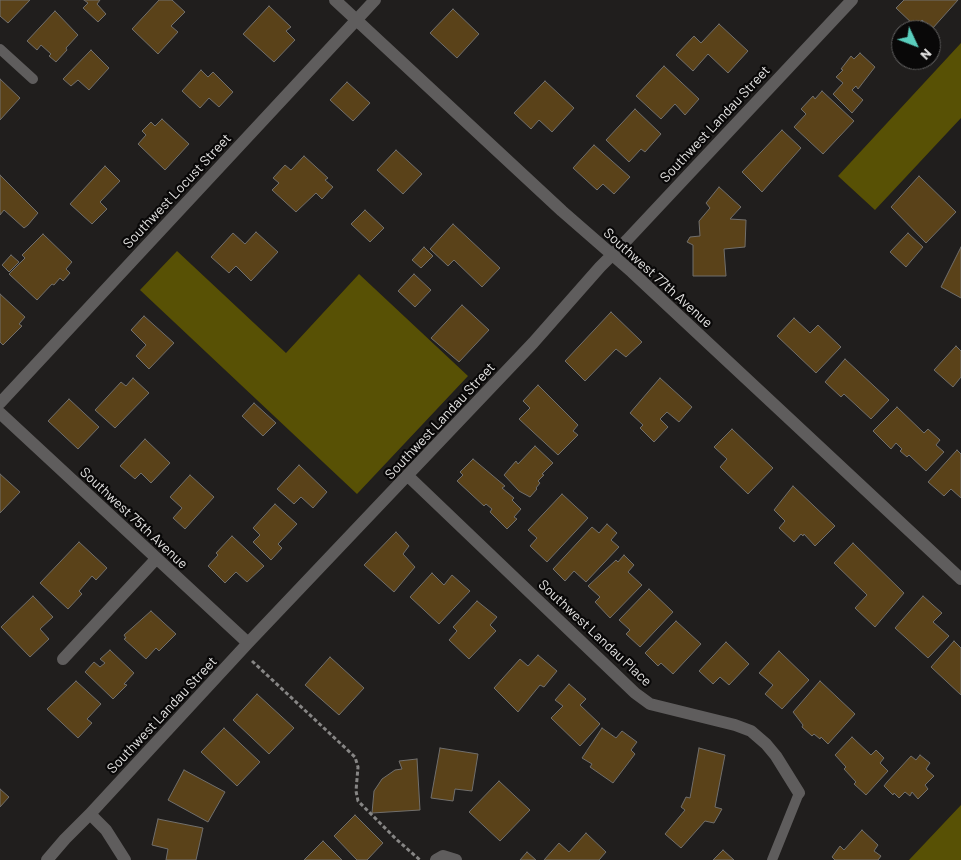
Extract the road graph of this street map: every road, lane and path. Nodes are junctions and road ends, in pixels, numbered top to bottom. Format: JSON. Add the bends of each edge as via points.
{"nodes":[{"id":1,"x":335,"y":0,"type":"edge"},
{"id":2,"x":376,"y":0,"type":"edge"},
{"id":3,"x":852,"y":0,"type":"edge"},
{"id":4,"x":356,"y":20,"type":"junction"},
{"id":5,"x":0,"y":48,"type":"edge"},
{"id":6,"x":33,"y":79,"type":"dead end"},
{"id":7,"x":612,"y":255,"type":"junction"},
{"id":8,"x":0,"y":402,"type":"edge"},
{"id":9,"x":0,"y":413,"type":"edge"},
{"id":10,"x":408,"y":476,"type":"junction"},
{"id":11,"x":156,"y":559,"type":"junction"},
{"id":12,"x":961,"y":579,"type":"edge"},
{"id":13,"x":245,"y":647,"type":"junction"},
{"id":14,"x":63,"y":659,"type":"dead end"},
{"id":15,"x":799,"y":793,"type":"joint"},
{"id":16,"x":90,"y":814,"type":"junction"},
{"id":17,"x":48,"y":860,"type":"edge"},
{"id":18,"x":125,"y":860,"type":"edge"},
{"id":19,"x":420,"y":860,"type":"edge"},
{"id":20,"x":436,"y":860,"type":"edge"},
{"id":21,"x":456,"y":860,"type":"edge"},
{"id":22,"x":772,"y":860,"type":"edge"}],
"edges":[{"from":1,"to":4,"type":"street","name":"Southwest 77th Avenue"},
{"from":2,"to":4,"type":"street","name":"Southwest Locust Street"},
{"from":3,"to":7,"type":"street","name":"Southwest Landau Street"},
{"from":4,"to":7,"type":"street","name":"Southwest 77th Avenue"},
{"from":4,"to":8,"type":"street","name":"Southwest Locust Street"},
{"from":5,"to":6,"type":"lane"},
{"from":7,"to":10,"type":"street","name":"Southwest Landau Street"},
{"from":7,"to":12,"type":"street","name":"Southwest 77th Avenue"},
{"from":9,"to":11,"type":"street","name":"Southwest 75th Avenue"},
{"from":10,"to":13,"type":"street","name":"Southwest Landau Street"},
{"from":10,"to":15,"type":"street","name":"Southwest Landau Place","via":[[635,693],[650,704],[751,731],[776,756]]},
{"from":11,"to":13,"type":"street","name":"Southwest 75th Avenue"},
{"from":11,"to":14,"type":"street"},
{"from":13,"to":16,"type":"street","name":"Southwest Landau Street"},
{"from":13,"to":19,"type":"path","via":[[355,757],[358,801]]},
{"from":15,"to":22,"type":"lane"},
{"from":16,"to":17,"type":"street","name":"Southwest Landau Street"},
{"from":16,"to":18,"type":"street","via":[[106,830]]},
{"from":20,"to":21,"type":"street","via":[[444,856]]}]}
